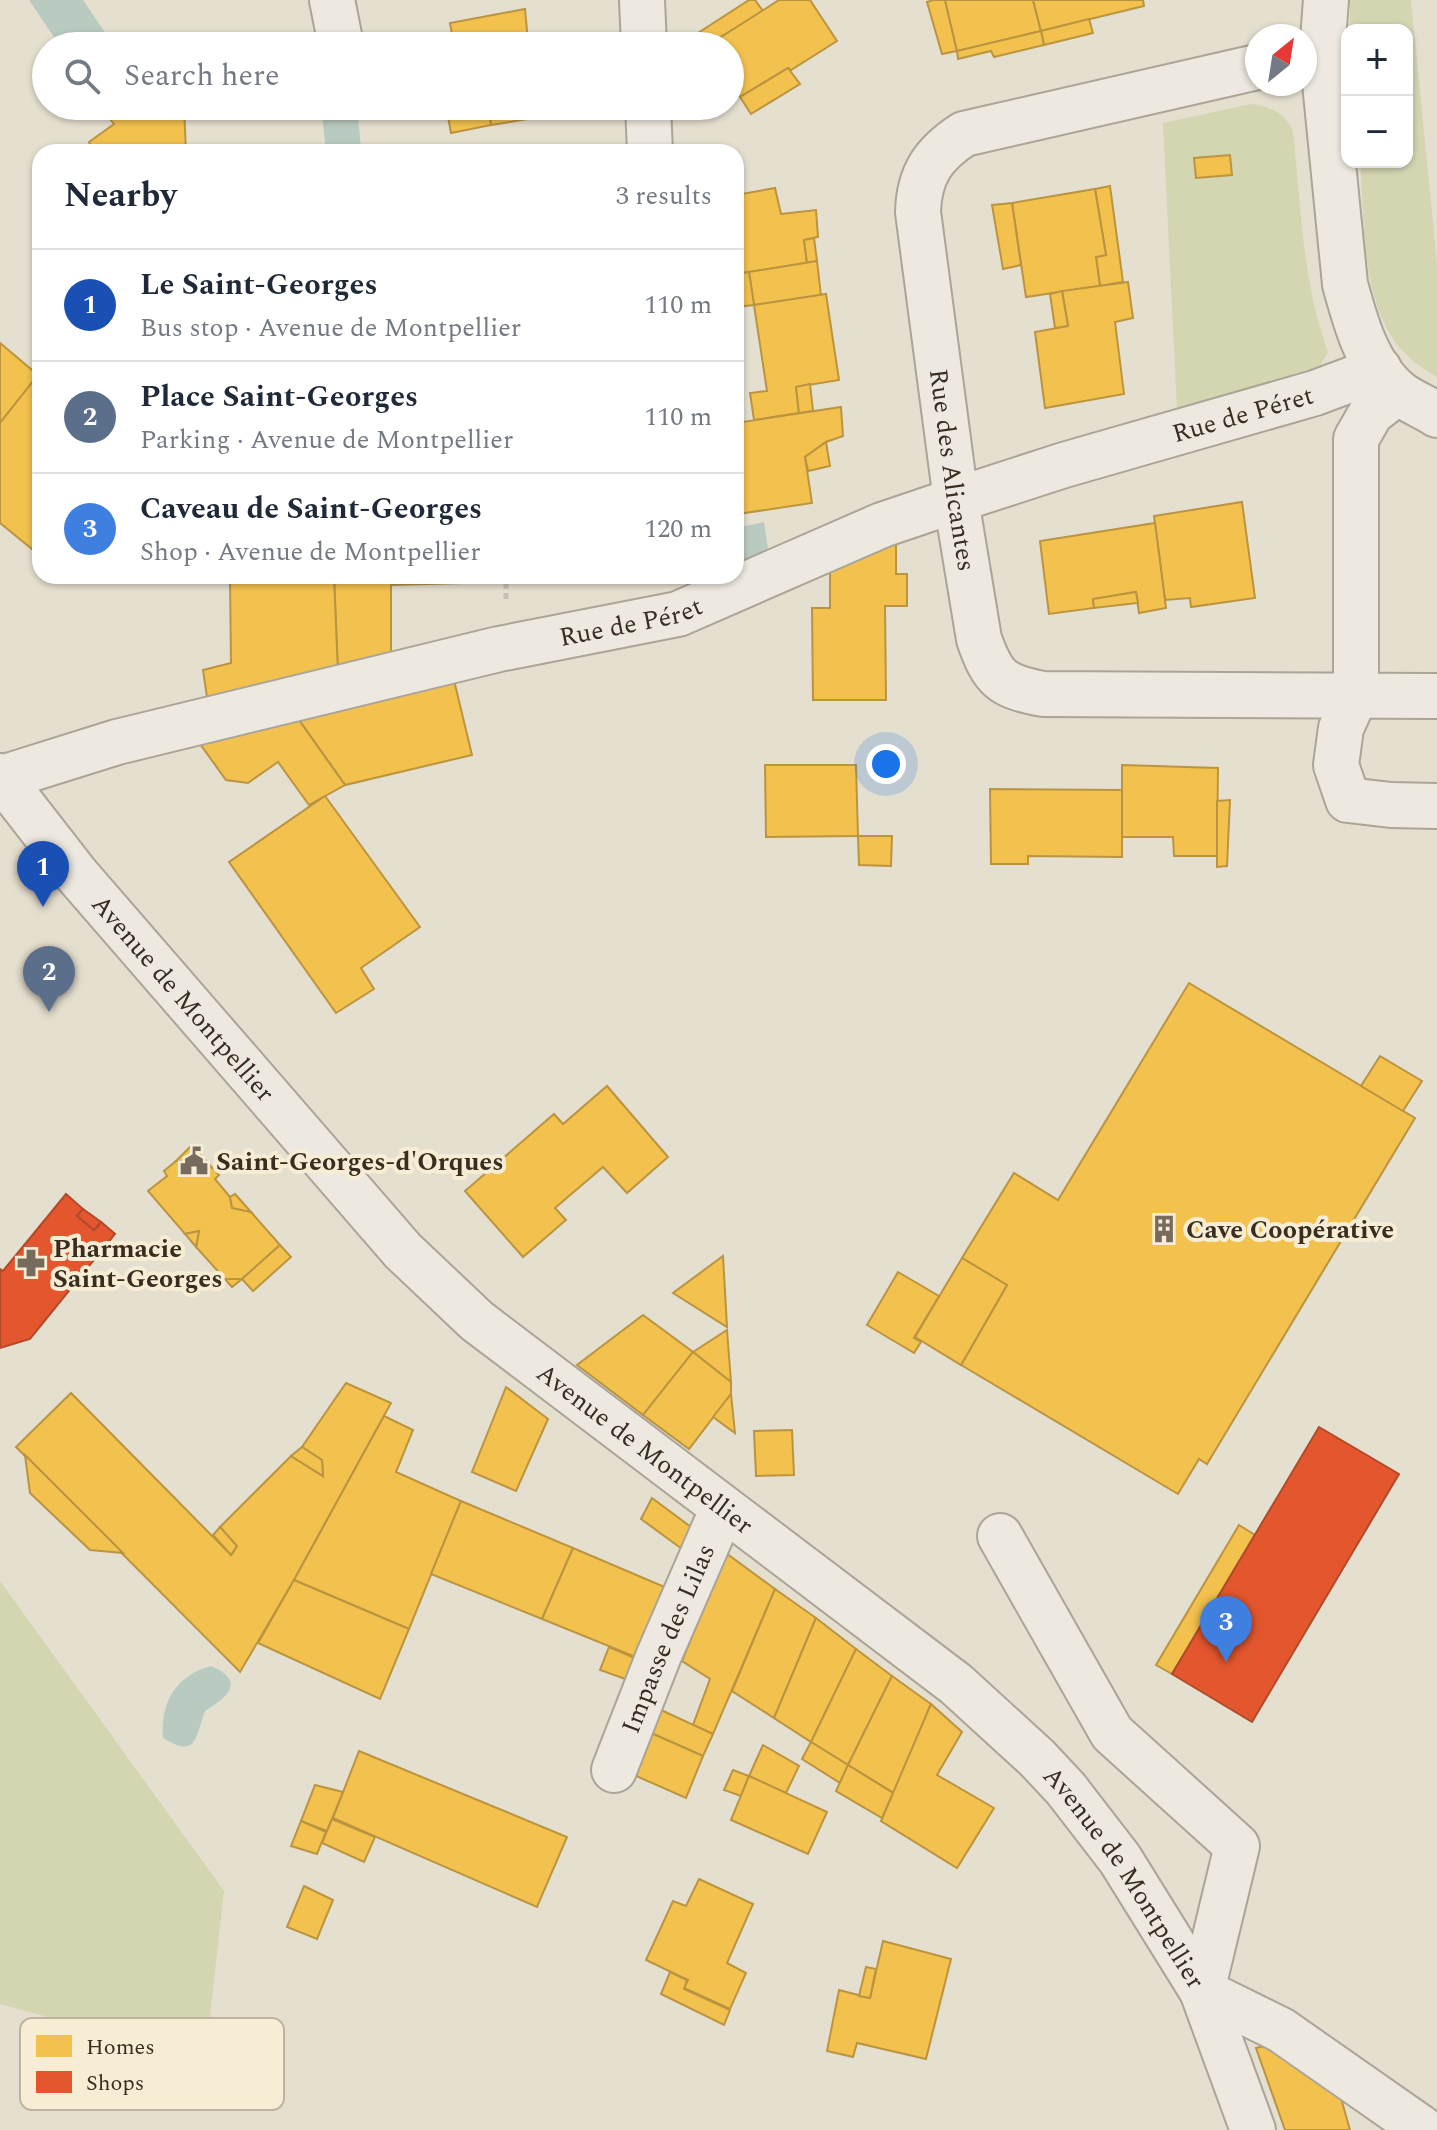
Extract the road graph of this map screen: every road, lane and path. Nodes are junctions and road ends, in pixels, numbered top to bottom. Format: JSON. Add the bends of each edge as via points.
{"nodes":[{"id":1,"x":642,"y":0,"type":"edge"},
{"id":2,"x":1326,"y":0,"type":"edge"},
{"id":3,"x":643,"y":32,"type":"edge"},
{"id":4,"x":1317,"y":41,"type":"edge"},
{"id":5,"x":1245,"y":70,"type":"edge"},
{"id":6,"x":1317,"y":77,"type":"edge"},
{"id":7,"x":649,"y":120,"type":"edge"},
{"id":8,"x":650,"y":144,"type":"edge"},
{"id":9,"x":1389,"y":380,"type":"junction"},
{"id":10,"x":1437,"y":415,"type":"edge"},
{"id":11,"x":956,"y":500,"type":"junction"},
{"id":12,"x":1356,"y":695,"type":"junction"},
{"id":13,"x":1437,"y":696,"type":"edge"},
{"id":14,"x":1,"y":777,"type":"edge"},
{"id":15,"x":1437,"y":806,"type":"edge"},
{"id":16,"x":723,"y":1508,"type":"junction"},
{"id":17,"x":1000,"y":1536,"type":"dead end"},
{"id":18,"x":614,"y":1770,"type":"dead end"},
{"id":19,"x":1202,"y":1991,"type":"junction"},
{"id":20,"x":1253,"y":2130,"type":"edge"},
{"id":21,"x":1424,"y":2130,"type":"edge"}],
"edges":[{"from":1,"to":3,"type":"street"},
{"from":2,"to":4,"type":"street"},
{"from":5,"to":11,"type":"street","name":"Rue des Alicantes","via":[[964,134],[944,147],[928,169],[918,192],[918,212]]},
{"from":6,"to":9,"type":"street","via":[[1345,284],[1364,343]]},
{"from":7,"to":8,"type":"street"},
{"from":9,"to":10,"type":"street"},
{"from":9,"to":11,"type":"street","name":"Rue de Péret","via":[[1315,393]]},
{"from":9,"to":12,"type":"street","via":[[1356,439]]},
{"from":11,"to":12,"type":"street","name":"Rue des Alicantes","via":[[979,639],[999,680],[1043,694]]},
{"from":11,"to":14,"type":"street","name":"Rue de Péret","via":[[882,525],[678,614],[484,653],[117,742]]},
{"from":12,"to":13,"type":"street","name":"Rue des Alicantes"},
{"from":12,"to":15,"type":"street","via":[[1341,728],[1336,765],[1348,800]]},
{"from":14,"to":16,"type":"street","name":"Avenue de Montpellier","via":[[77,875],[403,1251],[477,1321]]},
{"from":16,"to":18,"type":"street","name":"Impasse des Lilas"},
{"from":16,"to":19,"type":"street","name":"Avenue de Montpellier","via":[[956,1684],[1037,1758],[1120,1859]]},
{"from":17,"to":19,"type":"street","via":[[1112,1733],[1237,1846]]},
{"from":19,"to":20,"type":"street","name":"Avenue de Montpellier"},
{"from":19,"to":21,"type":"street","via":[[1281,2030]]}]}
